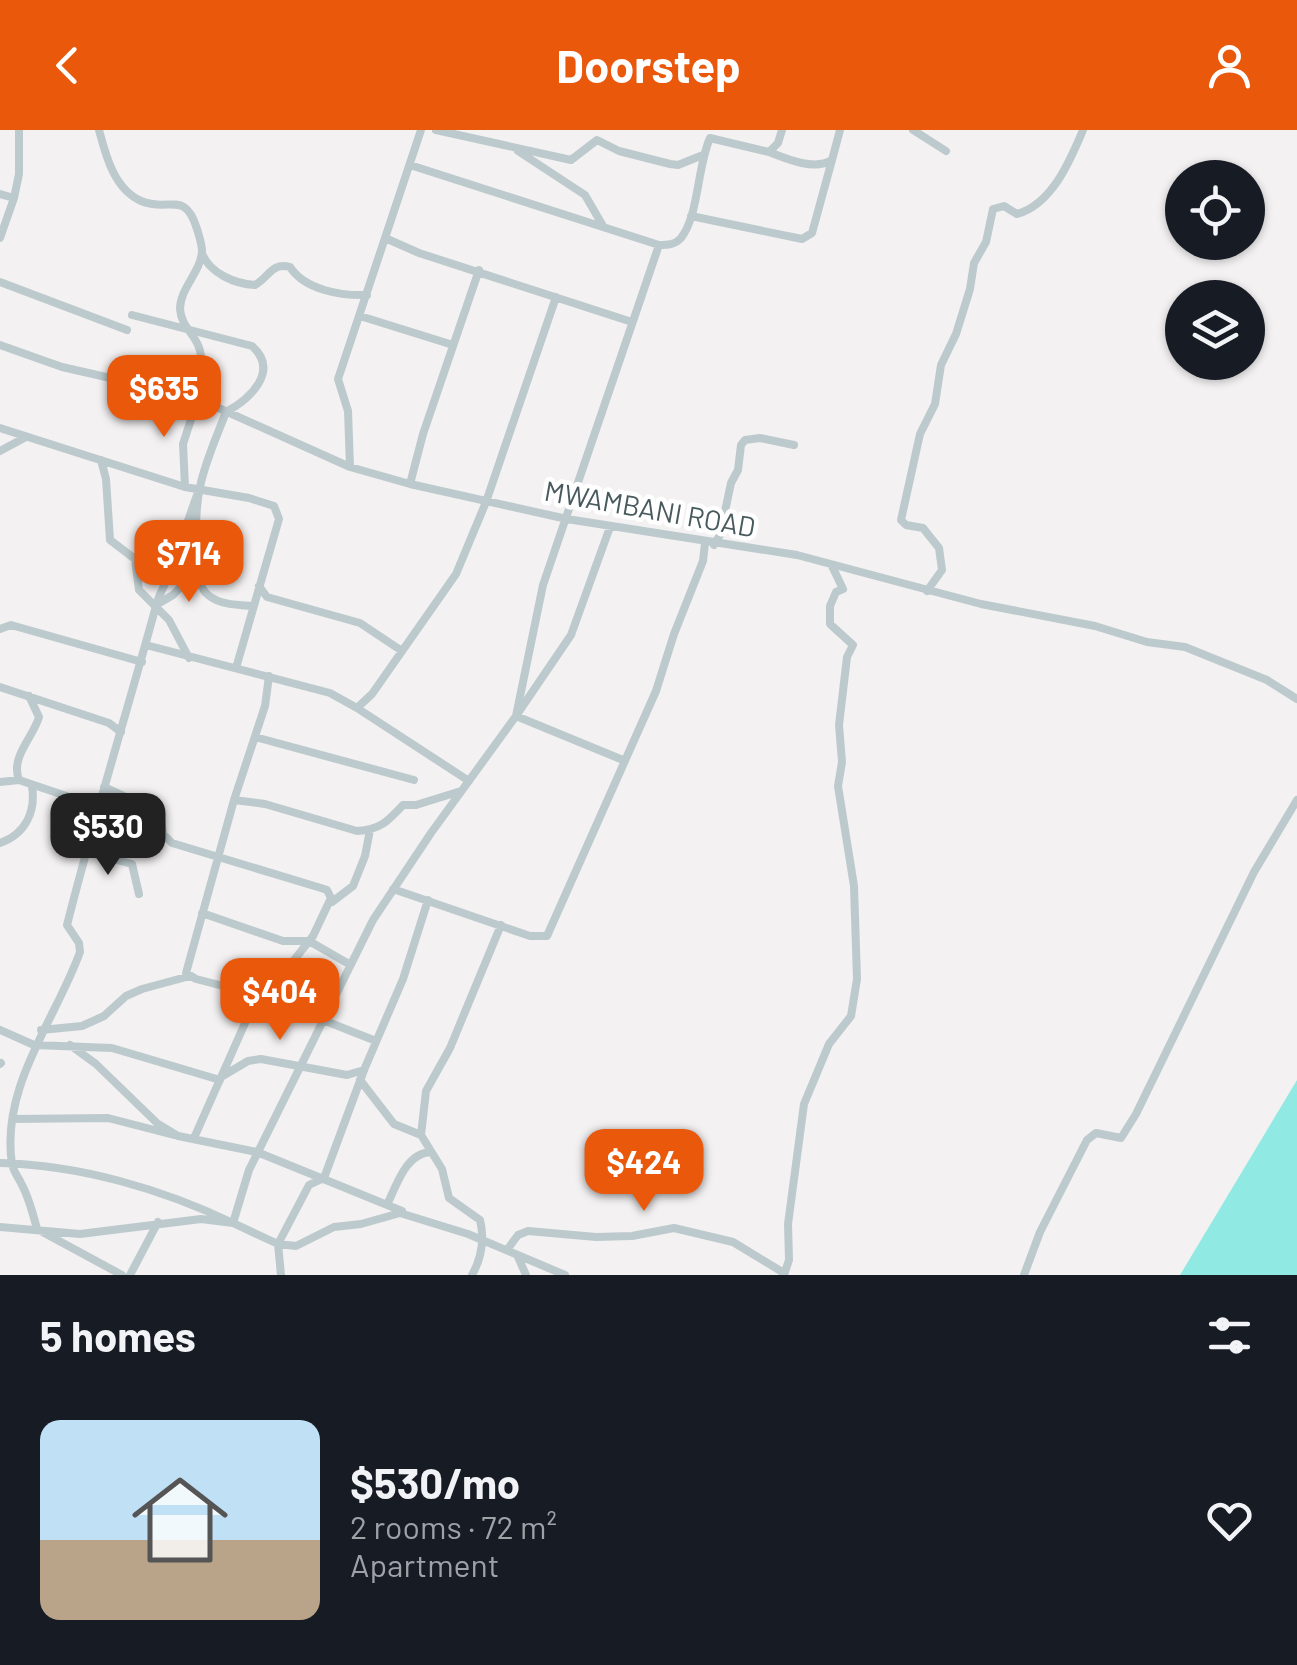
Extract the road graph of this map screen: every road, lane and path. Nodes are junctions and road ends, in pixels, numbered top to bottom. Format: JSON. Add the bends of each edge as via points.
{"nodes":[{"id":1,"x":19,"y":130,"type":"edge"},
{"id":2,"x":99,"y":130,"type":"edge"},
{"id":3,"x":420,"y":130,"type":"edge"},
{"id":4,"x":436,"y":130,"type":"edge"},
{"id":5,"x":486,"y":130,"type":"edge"},
{"id":6,"x":782,"y":130,"type":"edge"},
{"id":7,"x":840,"y":130,"type":"edge"},
{"id":8,"x":913,"y":130,"type":"edge"},
{"id":9,"x":1083,"y":130,"type":"edge"},
{"id":10,"x":711,"y":134,"type":"edge"},
{"id":11,"x":502,"y":144,"type":"junction"},
{"id":12,"x":946,"y":151,"type":"dead end"},
{"id":13,"x":768,"y":152,"type":"junction"},
{"id":14,"x":702,"y":155,"type":"junction"},
{"id":15,"x":832,"y":160,"type":"junction"},
{"id":16,"x":410,"y":165,"type":"junction"},
{"id":17,"x":0,"y":194,"type":"edge"},
{"id":18,"x":14,"y":198,"type":"junction"},
{"id":19,"x":690,"y":216,"type":"junction"},
{"id":20,"x":603,"y":226,"type":"junction"},
{"id":21,"x":0,"y":238,"type":"edge"},
{"id":22,"x":385,"y":238,"type":"junction"},
{"id":23,"x":659,"y":245,"type":"junction"},
{"id":24,"x":202,"y":253,"type":"junction"},
{"id":25,"x":479,"y":270,"type":"junction"},
{"id":26,"x":0,"y":282,"type":"edge"},
{"id":27,"x":367,"y":295,"type":"junction"},
{"id":28,"x":556,"y":297,"type":"junction"},
{"id":29,"x":132,"y":315,"type":"dead end"},
{"id":30,"x":360,"y":316,"type":"junction"},
{"id":31,"x":632,"y":322,"type":"junction"},
{"id":32,"x":185,"y":327,"type":"junction"},
{"id":33,"x":127,"y":330,"type":"dead end"},
{"id":34,"x":0,"y":345,"type":"edge"},
{"id":35,"x":453,"y":345,"type":"junction"},
{"id":36,"x":196,"y":398,"type":"junction"},
{"id":37,"x":226,"y":412,"type":"junction"},
{"id":38,"x":0,"y":428,"type":"edge"},
{"id":39,"x":26,"y":437,"type":"junction"},
{"id":40,"x":794,"y":445,"type":"dead end"},
{"id":41,"x":0,"y":451,"type":"edge"},
{"id":42,"x":101,"y":460,"type":"junction"},
{"id":43,"x":350,"y":466,"type":"junction"},
{"id":44,"x":410,"y":484,"type":"junction"},
{"id":45,"x":185,"y":486,"type":"junction"},
{"id":46,"x":199,"y":490,"type":"junction"},
{"id":47,"x":486,"y":502,"type":"junction"},
{"id":48,"x":567,"y":519,"type":"junction"},
{"id":49,"x":610,"y":526,"type":"junction"},
{"id":50,"x":710,"y":544,"type":"junction"},
{"id":51,"x":831,"y":565,"type":"junction"},
{"id":52,"x":196,"y":571,"type":"junction"},
{"id":53,"x":259,"y":586,"type":"junction"},
{"id":54,"x":927,"y":591,"type":"junction"},
{"id":55,"x":156,"y":605,"type":"junction"},
{"id":56,"x":254,"y":606,"type":"junction"},
{"id":57,"x":0,"y":630,"type":"edge"},
{"id":58,"x":146,"y":646,"type":"junction"},
{"id":59,"x":402,"y":650,"type":"junction"},
{"id":60,"x":189,"y":658,"type":"junction"},
{"id":61,"x":142,"y":662,"type":"junction"},
{"id":62,"x":236,"y":668,"type":"junction"},
{"id":63,"x":269,"y":676,"type":"junction"},
{"id":64,"x":0,"y":687,"type":"edge"},
{"id":65,"x":29,"y":696,"type":"junction"},
{"id":66,"x":1297,"y":699,"type":"edge"},
{"id":67,"x":357,"y":708,"type":"junction"},
{"id":68,"x":516,"y":716,"type":"junction"},
{"id":69,"x":124,"y":720,"type":"junction"},
{"id":70,"x":109,"y":722,"type":"junction"},
{"id":71,"x":120,"y":732,"type":"junction"},
{"id":72,"x":255,"y":737,"type":"junction"},
{"id":73,"x":624,"y":760,"type":"junction"},
{"id":74,"x":19,"y":780,"type":"junction"},
{"id":75,"x":414,"y":780,"type":"dead end"},
{"id":76,"x":469,"y":781,"type":"junction"},
{"id":77,"x":0,"y":782,"type":"edge"},
{"id":78,"x":32,"y":786,"type":"junction"},
{"id":79,"x":104,"y":787,"type":"junction"},
{"id":80,"x":461,"y":791,"type":"junction"},
{"id":81,"x":234,"y":800,"type":"junction"},
{"id":82,"x":1297,"y":800,"type":"edge"},
{"id":83,"x":96,"y":806,"type":"junction"},
{"id":84,"x":1284,"y":819,"type":"junction"},
{"id":85,"x":1297,"y":824,"type":"edge"},
{"id":86,"x":370,"y":830,"type":"junction"},
{"id":87,"x":0,"y":843,"type":"edge"},
{"id":88,"x":86,"y":852,"type":"junction"},
{"id":89,"x":217,"y":857,"type":"junction"},
{"id":90,"x":400,"y":878,"type":"junction"},
{"id":91,"x":393,"y":890,"type":"junction"},
{"id":92,"x":409,"y":893,"type":"junction"},
{"id":93,"x":139,"y":894,"type":"dead end"},
{"id":94,"x":428,"y":900,"type":"junction"},
{"id":95,"x":329,"y":906,"type":"junction"},
{"id":96,"x":202,"y":914,"type":"junction"},
{"id":97,"x":501,"y":925,"type":"junction"},
{"id":98,"x":309,"y":942,"type":"junction"},
{"id":99,"x":349,"y":964,"type":"junction"},
{"id":100,"x":190,"y":976,"type":"junction"},
{"id":101,"x":262,"y":996,"type":"junction"},
{"id":102,"x":324,"y":1020,"type":"junction"},
{"id":103,"x":0,"y":1030,"type":"edge"},
{"id":104,"x":41,"y":1030,"type":"junction"},
{"id":105,"x":376,"y":1041,"type":"junction"},
{"id":106,"x":34,"y":1045,"type":"junction"},
{"id":107,"x":70,"y":1045,"type":"junction"},
{"id":108,"x":302,"y":1066,"type":"junction"},
{"id":109,"x":362,"y":1075,"type":"junction"},
{"id":110,"x":220,"y":1078,"type":"junction"},
{"id":111,"x":13,"y":1118,"type":"junction"},
{"id":112,"x":421,"y":1135,"type":"junction"},
{"id":113,"x":178,"y":1136,"type":"junction"},
{"id":114,"x":194,"y":1138,"type":"junction"},
{"id":115,"x":257,"y":1152,"type":"junction"},
{"id":116,"x":432,"y":1152,"type":"junction"},
{"id":117,"x":0,"y":1163,"type":"edge"},
{"id":118,"x":12,"y":1164,"type":"junction"},
{"id":119,"x":306,"y":1170,"type":"junction"},
{"id":120,"x":324,"y":1178,"type":"junction"},
{"id":121,"x":308,"y":1185,"type":"junction"},
{"id":122,"x":387,"y":1205,"type":"junction"},
{"id":123,"x":411,"y":1214,"type":"junction"},
{"id":124,"x":158,"y":1222,"type":"junction"},
{"id":125,"x":233,"y":1223,"type":"junction"},
{"id":126,"x":0,"y":1226,"type":"edge"},
{"id":127,"x":36,"y":1229,"type":"junction"},
{"id":128,"x":484,"y":1242,"type":"junction"},
{"id":129,"x":278,"y":1244,"type":"junction"},
{"id":130,"x":506,"y":1250,"type":"junction"},
{"id":131,"x":517,"y":1255,"type":"junction"},
{"id":132,"x":784,"y":1274,"type":"edge"},
{"id":133,"x":122,"y":1275,"type":"edge"},
{"id":134,"x":130,"y":1275,"type":"edge"},
{"id":135,"x":281,"y":1275,"type":"edge"},
{"id":136,"x":472,"y":1275,"type":"edge"},
{"id":137,"x":526,"y":1275,"type":"edge"},
{"id":138,"x":565,"y":1275,"type":"edge"},
{"id":139,"x":1024,"y":1275,"type":"edge"}],
"edges":[{"from":1,"to":18,"type":"street"},
{"from":2,"to":24,"type":"street","via":[[112,172],[134,196],[188,208]]},
{"from":3,"to":16,"type":"street"},
{"from":4,"to":11,"type":"street"},
{"from":5,"to":11,"type":"street"},
{"from":6,"to":13,"type":"street"},
{"from":7,"to":15,"type":"street"},
{"from":8,"to":12,"type":"street"},
{"from":9,"to":54,"type":"street","via":[[1034,208],[1018,214],[1004,206],[990,214],[941,365],[935,404],[920,434],[901,520],[923,528],[939,548],[942,570]]},
{"from":10,"to":13,"type":"street"},
{"from":10,"to":14,"type":"street"},
{"from":11,"to":14,"type":"street","via":[[572,160],[597,140],[670,164]]},
{"from":11,"to":20,"type":"street","via":[[585,195]]},
{"from":13,"to":15,"type":"street","via":[[822,165]]},
{"from":14,"to":19,"type":"street"},
{"from":15,"to":19,"type":"street","via":[[812,232],[802,239]]},
{"from":16,"to":20,"type":"street"},
{"from":16,"to":22,"type":"street"},
{"from":17,"to":18,"type":"street"},
{"from":18,"to":21,"type":"street"},
{"from":19,"to":23,"type":"street","via":[[680,240]]},
{"from":20,"to":23,"type":"street"},
{"from":22,"to":25,"type":"street"},
{"from":22,"to":27,"type":"street"},
{"from":23,"to":31,"type":"street"},
{"from":24,"to":27,"type":"street","via":[[208,266],[238,283],[256,285],[283,266],[315,287]]},
{"from":24,"to":32,"type":"street","via":[[181,302]]},
{"from":25,"to":28,"type":"street"},
{"from":25,"to":35,"type":"street"},
{"from":26,"to":33,"type":"street"},
{"from":27,"to":30,"type":"street"},
{"from":28,"to":31,"type":"street"},
{"from":28,"to":47,"type":"street"},
{"from":29,"to":32,"type":"street"},
{"from":30,"to":35,"type":"street"},
{"from":30,"to":43,"type":"street","via":[[337,384],[348,411]]},
{"from":31,"to":48,"type":"street"},
{"from":32,"to":36,"type":"street","via":[[200,350]]},
{"from":32,"to":37,"type":"street","via":[[259,352],[259,386]]},
{"from":34,"to":36,"type":"street","name":"MWAMBANI ROAD","via":[[62,367]]},
{"from":35,"to":44,"type":"street"},
{"from":36,"to":37,"type":"street","name":"MWAMBANI ROAD"},
{"from":36,"to":45,"type":"street","via":[[182,444]]},
{"from":37,"to":43,"type":"street","name":"MWAMBANI ROAD"},
{"from":37,"to":46,"type":"street"},
{"from":38,"to":39,"type":"street"},
{"from":39,"to":41,"type":"street"},
{"from":39,"to":42,"type":"street"},
{"from":40,"to":50,"type":"street","via":[[745,440]]},
{"from":42,"to":45,"type":"street"},
{"from":42,"to":55,"type":"street","via":[[110,540],[132,555],[139,590]]},
{"from":43,"to":44,"type":"street","name":"MWAMBANI ROAD"},
{"from":44,"to":47,"type":"street","name":"MWAMBANI ROAD"},
{"from":45,"to":46,"type":"street"},
{"from":46,"to":52,"type":"street"},
{"from":46,"to":53,"type":"street","via":[[274,506],[274,542]]},
{"from":46,"to":55,"type":"street"},
{"from":47,"to":48,"type":"street","name":"MWAMBANI ROAD"},
{"from":47,"to":59,"type":"street","via":[[456,574]]},
{"from":48,"to":49,"type":"street","name":"MWAMBANI ROAD"},
{"from":48,"to":68,"type":"street","via":[[543,585]]},
{"from":49,"to":50,"type":"street","name":"MWAMBANI ROAD"},
{"from":49,"to":68,"type":"street","via":[[571,634]]},
{"from":50,"to":51,"type":"street","name":"MWAMBANI ROAD"},
{"from":50,"to":73,"type":"street"},
{"from":51,"to":54,"type":"street","name":"MWAMBANI ROAD"},
{"from":51,"to":132,"type":"street","via":[[843,589],[832,600],[830,624],[853,645],[839,725],[838,786],[854,886],[857,979],[851,1016],[830,1044],[804,1104]]},
{"from":52,"to":55,"type":"street"},
{"from":52,"to":56,"type":"street","via":[[209,597]]},
{"from":53,"to":56,"type":"street"},
{"from":53,"to":59,"type":"street","via":[[267,597],[360,624]]},
{"from":54,"to":66,"type":"street","name":"MWAMBANI ROAD","via":[[1186,648]]},
{"from":55,"to":58,"type":"street"},
{"from":55,"to":60,"type":"street"},
{"from":56,"to":62,"type":"street"},
{"from":57,"to":61,"type":"street","via":[[11,624]]},
{"from":58,"to":60,"type":"street"},
{"from":58,"to":61,"type":"street"},
{"from":59,"to":67,"type":"street"},
{"from":60,"to":62,"type":"street"},
{"from":61,"to":69,"type":"street"},
{"from":62,"to":63,"type":"street"},
{"from":63,"to":67,"type":"street"},
{"from":63,"to":72,"type":"street"},
{"from":64,"to":65,"type":"street"},
{"from":65,"to":70,"type":"street"},
{"from":65,"to":74,"type":"street","via":[[39,717],[18,760]]},
{"from":67,"to":76,"type":"street"},
{"from":68,"to":73,"type":"street"},
{"from":68,"to":76,"type":"street"},
{"from":69,"to":70,"type":"street"},
{"from":69,"to":71,"type":"street"},
{"from":70,"to":71,"type":"street"},
{"from":71,"to":79,"type":"street"},
{"from":72,"to":75,"type":"street"},
{"from":72,"to":81,"type":"street"},
{"from":73,"to":97,"type":"street","via":[[550,932],[530,936]]},
{"from":74,"to":77,"type":"street"},
{"from":74,"to":78,"type":"street"},
{"from":76,"to":80,"type":"street"},
{"from":78,"to":83,"type":"street"},
{"from":78,"to":87,"type":"street","via":[[25,826]]},
{"from":79,"to":83,"type":"street"},
{"from":79,"to":89,"type":"street","via":[[160,813],[162,834],[172,843]]},
{"from":80,"to":86,"type":"street","via":[[403,806]]},
{"from":80,"to":90,"type":"street"},
{"from":81,"to":86,"type":"street"},
{"from":81,"to":89,"type":"street"},
{"from":82,"to":84,"type":"street"},
{"from":83,"to":88,"type":"street"},
{"from":84,"to":85,"type":"street"},
{"from":84,"to":139,"type":"street","via":[[1136,1114],[1122,1138],[1096,1133],[1087,1140]]},
{"from":86,"to":95,"type":"street","via":[[353,886]]},
{"from":88,"to":93,"type":"street","via":[[132,864]]},
{"from":88,"to":104,"type":"street","via":[[66,925],[80,952]]},
{"from":89,"to":95,"type":"street","via":[[328,890]]},
{"from":89,"to":96,"type":"street"},
{"from":90,"to":91,"type":"street"},
{"from":90,"to":92,"type":"street"},
{"from":91,"to":92,"type":"street"},
{"from":91,"to":99,"type":"street"},
{"from":92,"to":94,"type":"street"},
{"from":94,"to":97,"type":"street"},
{"from":94,"to":105,"type":"street"},
{"from":95,"to":98,"type":"street"},
{"from":96,"to":98,"type":"street"},
{"from":96,"to":100,"type":"street","via":[[186,966]]},
{"from":97,"to":112,"type":"street","via":[[426,1091]]},
{"from":98,"to":99,"type":"street"},
{"from":98,"to":101,"type":"street"},
{"from":99,"to":102,"type":"street"},
{"from":100,"to":101,"type":"street"},
{"from":100,"to":104,"type":"street","via":[[142,988],[82,1026]]},
{"from":101,"to":102,"type":"street"},
{"from":101,"to":110,"type":"street"},
{"from":102,"to":105,"type":"street"},
{"from":102,"to":108,"type":"street"},
{"from":103,"to":106,"type":"street"},
{"from":104,"to":106,"type":"street"},
{"from":105,"to":109,"type":"street"},
{"from":106,"to":107,"type":"street"},
{"from":106,"to":111,"type":"street"},
{"from":107,"to":110,"type":"street","via":[[112,1048]]},
{"from":107,"to":113,"type":"street"},
{"from":108,"to":109,"type":"street"},
{"from":108,"to":110,"type":"street","via":[[261,1059]]},
{"from":108,"to":115,"type":"street"},
{"from":109,"to":112,"type":"street","via":[[394,1124]]},
{"from":109,"to":120,"type":"street"},
{"from":110,"to":114,"type":"street"},
{"from":111,"to":113,"type":"street","via":[[108,1118]]},
{"from":111,"to":118,"type":"street"},
{"from":112,"to":116,"type":"street"},
{"from":113,"to":114,"type":"street"},
{"from":114,"to":115,"type":"street"},
{"from":115,"to":119,"type":"street"},
{"from":115,"to":125,"type":"street"},
{"from":116,"to":122,"type":"street","via":[[412,1159]]},
{"from":116,"to":128,"type":"street","via":[[450,1198],[480,1220]]},
{"from":117,"to":118,"type":"street"},
{"from":118,"to":125,"type":"street","via":[[158,1192]]},
{"from":118,"to":127,"type":"street"},
{"from":119,"to":120,"type":"street"},
{"from":119,"to":121,"type":"street"},
{"from":120,"to":121,"type":"street"},
{"from":120,"to":122,"type":"street"},
{"from":121,"to":129,"type":"street"},
{"from":122,"to":123,"type":"street"},
{"from":123,"to":128,"type":"street"},
{"from":123,"to":129,"type":"street","via":[[334,1227],[296,1246]]},
{"from":124,"to":125,"type":"street"},
{"from":124,"to":127,"type":"street","via":[[80,1234]]},
{"from":124,"to":134,"type":"street"},
{"from":125,"to":129,"type":"street"},
{"from":126,"to":127,"type":"street"},
{"from":127,"to":133,"type":"street"},
{"from":128,"to":130,"type":"street"},
{"from":128,"to":136,"type":"street"},
{"from":129,"to":135,"type":"street"},
{"from":130,"to":131,"type":"street"},
{"from":130,"to":132,"type":"street","via":[[528,1232],[609,1237],[674,1228],[733,1242]]},
{"from":131,"to":137,"type":"street"},
{"from":131,"to":138,"type":"street"}]}
